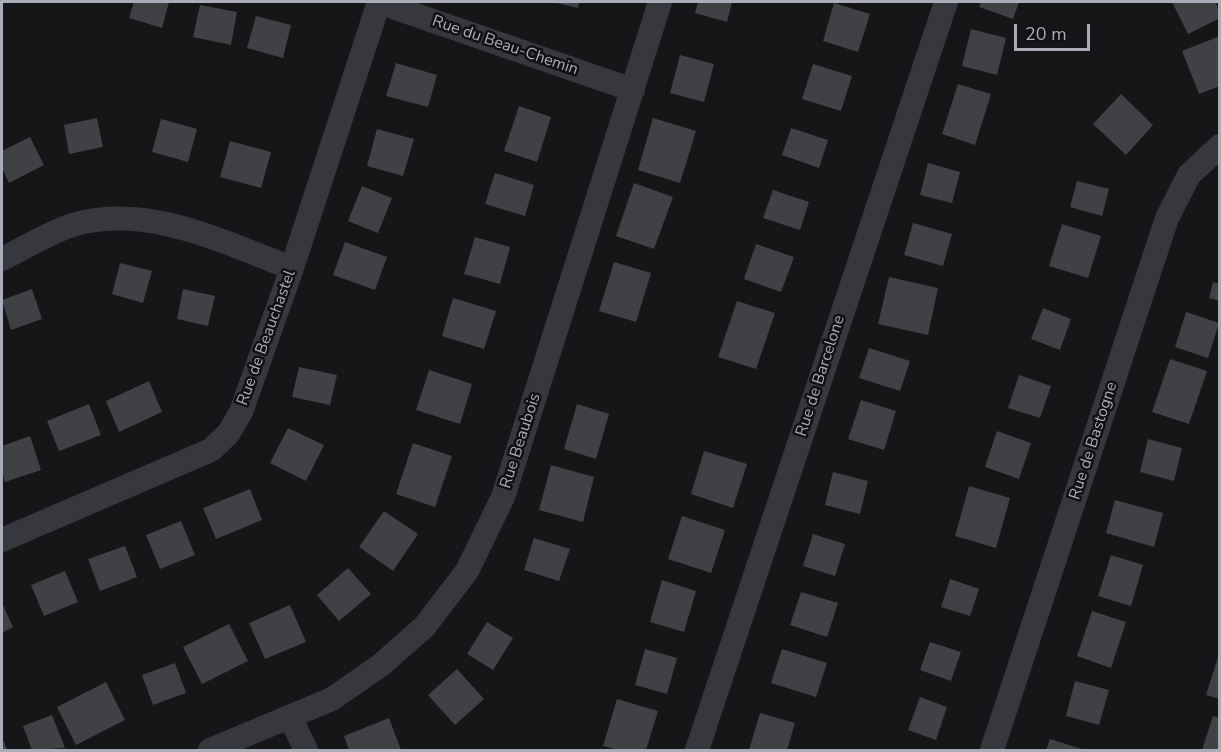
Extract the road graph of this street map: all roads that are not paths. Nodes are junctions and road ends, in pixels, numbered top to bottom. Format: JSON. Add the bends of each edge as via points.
{"nodes":[{"id":1,"x":378,"y":2,"type":"edge"},
{"id":2,"x":660,"y":2,"type":"edge"},
{"id":3,"x":946,"y":2,"type":"edge"},
{"id":4,"x":633,"y":90,"type":"junction"},
{"id":5,"x":1220,"y":146,"type":"edge"},
{"id":6,"x":2,"y":259,"type":"edge"},
{"id":7,"x":292,"y":268,"type":"junction"},
{"id":8,"x":2,"y":540,"type":"edge"},
{"id":9,"x":290,"y":717,"type":"junction"},
{"id":10,"x":210,"y":750,"type":"edge"},
{"id":11,"x":306,"y":750,"type":"edge"},
{"id":12,"x":697,"y":750,"type":"edge"},
{"id":13,"x":992,"y":750,"type":"edge"}],
"edges":[{"from":1,"to":4,"type":"street","name":"Rue du Beau-Chemin"},
{"from":1,"to":7,"type":"street","name":"Rue de Beauchastel"},
{"from":2,"to":4,"type":"street","name":"Rue Beaubois"},
{"from":3,"to":12,"type":"street","name":"Rue de Barcelone"},
{"from":4,"to":9,"type":"street","name":"Rue Beaubois","via":[[503,497],[467,571],[425,626],[381,665],[332,699]]},
{"from":5,"to":13,"type":"street","name":"Rue de Bastogne","via":[[1189,175],[1167,218]]},
{"from":6,"to":7,"type":"street","via":[[75,225],[110,219],[149,219],[208,236]]},
{"from":7,"to":8,"type":"street","name":"Rue de Beauchastel","via":[[241,411],[228,434],[211,450]]},
{"from":9,"to":10,"type":"street","name":"Rue Beaubois"},
{"from":9,"to":11,"type":"street"}]}
